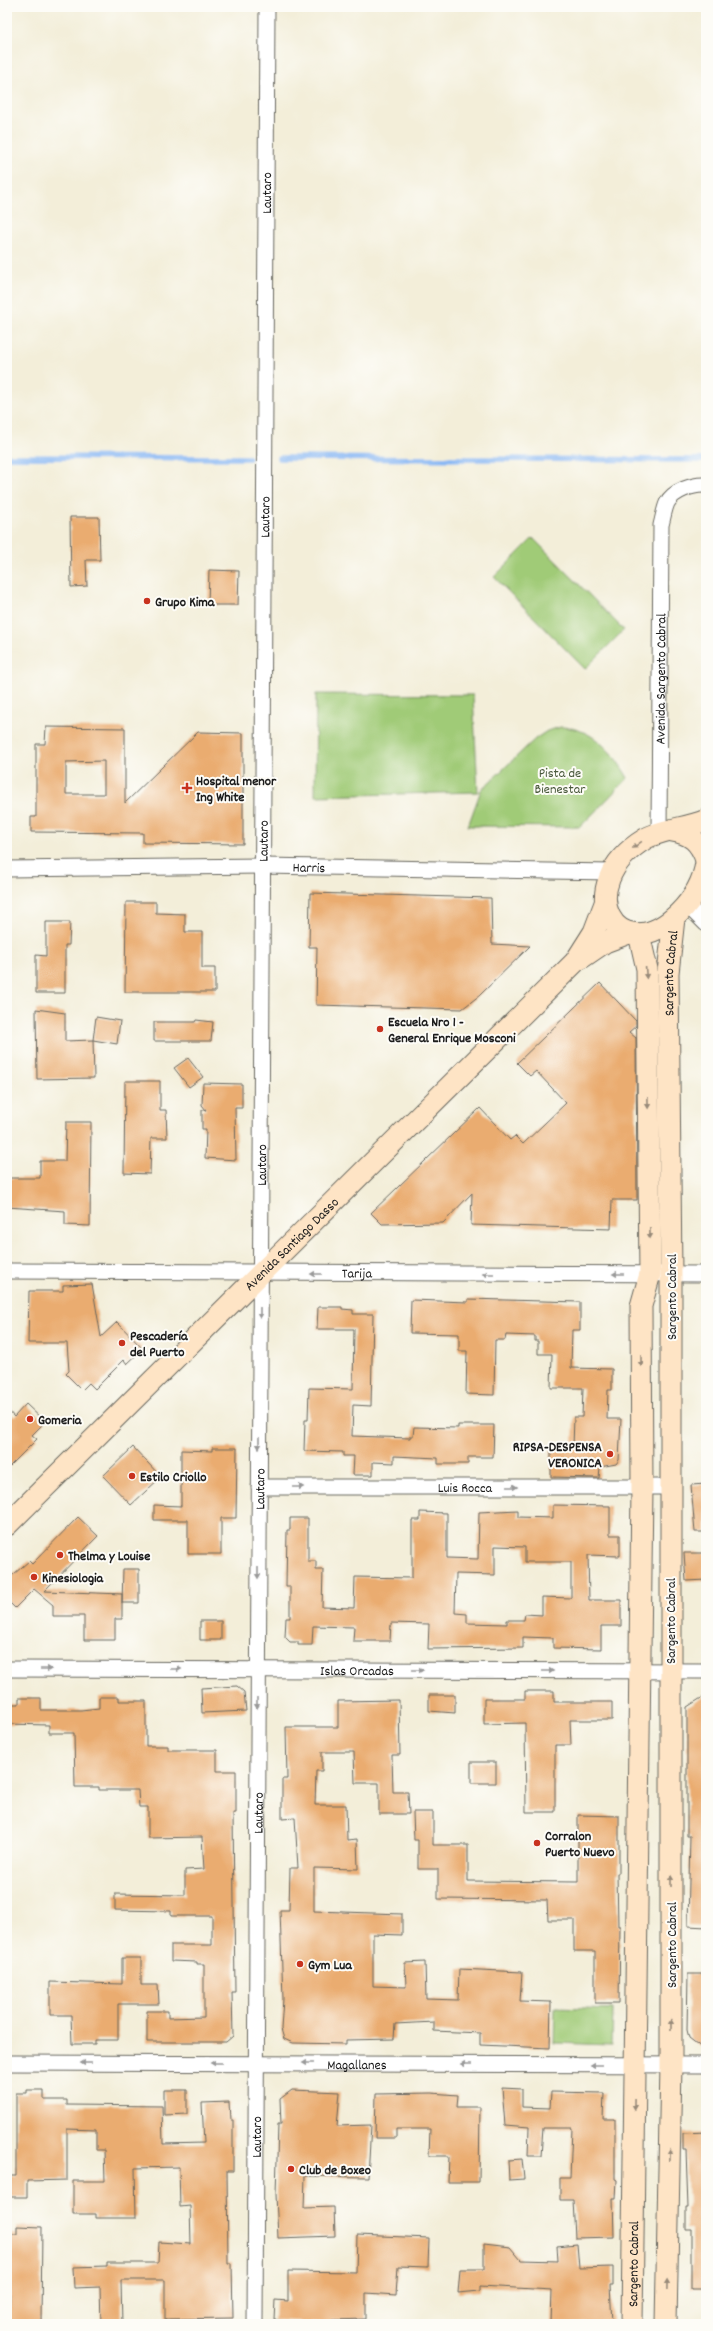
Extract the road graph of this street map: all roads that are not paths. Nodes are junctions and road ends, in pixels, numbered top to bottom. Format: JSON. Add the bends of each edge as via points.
{"nodes":[{"id":1,"x":267,"y":7,"type":"edge"},
{"id":2,"x":706,"y":485,"type":"edge"},
{"id":3,"x":706,"y":820,"type":"edge"},
{"id":4,"x":666,"y":832,"type":"junction"},
{"id":5,"x":706,"y":861,"type":"edge"},
{"id":6,"x":263,"y":866,"type":"junction"},
{"id":7,"x":7,"y":869,"type":"edge"},
{"id":8,"x":611,"y":872,"type":"junction"},
{"id":9,"x":605,"y":904,"type":"junction"},
{"id":10,"x":681,"y":911,"type":"junction"},
{"id":11,"x":706,"y":924,"type":"edge"},
{"id":12,"x":634,"y":934,"type":"junction"},
{"id":13,"x":575,"y":962,"type":"junction"},
{"id":14,"x":7,"y":1271,"type":"edge"},
{"id":15,"x":260,"y":1274,"type":"junction"},
{"id":16,"x":650,"y":1274,"type":"junction"},
{"id":17,"x":671,"y":1274,"type":"junction"},
{"id":18,"x":706,"y":1274,"type":"edge"},
{"id":19,"x":259,"y":1487,"type":"junction"},
{"id":20,"x":642,"y":1487,"type":"junction"},
{"id":21,"x":670,"y":1487,"type":"junction"},
{"id":22,"x":7,"y":1525,"type":"edge"},
{"id":23,"x":7,"y":1669,"type":"edge"},
{"id":24,"x":258,"y":1670,"type":"junction"},
{"id":25,"x":639,"y":1671,"type":"junction"},
{"id":26,"x":670,"y":1671,"type":"junction"},
{"id":27,"x":706,"y":1671,"type":"edge"},
{"id":28,"x":7,"y":2063,"type":"edge"},
{"id":29,"x":255,"y":2063,"type":"junction"},
{"id":30,"x":635,"y":2065,"type":"junction"},
{"id":31,"x":671,"y":2065,"type":"junction"},
{"id":32,"x":706,"y":2066,"type":"edge"},
{"id":33,"x":255,"y":2324,"type":"edge"},
{"id":34,"x":632,"y":2324,"type":"edge"},
{"id":35,"x":666,"y":2324,"type":"edge"}],
"edges":[{"from":1,"to":6,"type":"street","name":"Lautaro"},
{"from":2,"to":4,"type":"street","name":"Avenida Sargento Cabral","via":[[679,491],[667,502],[661,525]]},
{"from":3,"to":4,"type":"street","name":"Avenida Santiago Dasso"},
{"from":4,"to":5,"type":"street","name":"Avenida Santiago Dasso","via":[[685,833],[694,839],[702,849]]},
{"from":4,"to":8,"type":"street","name":"Avenida Santiago Dasso","one_way":true,"via":[[647,838],[632,848]]},
{"from":5,"to":10,"type":"street","name":"Avenida Santiago Dasso","via":[[701,883]]},
{"from":6,"to":7,"type":"street","name":"Harris"},
{"from":6,"to":8,"type":"street","name":"Harris"},
{"from":6,"to":15,"type":"street","name":"Lautaro"},
{"from":8,"to":9,"type":"street","name":"Avenida Santiago Dasso","via":[[607,882]]},
{"from":9,"to":12,"type":"street","via":[[612,920]]},
{"from":9,"to":13,"type":"street","name":"Avenida Santiago Dasso","via":[[594,932]]},
{"from":10,"to":11,"type":"street"},
{"from":10,"to":12,"type":"street","name":"Avenida Santiago Dasso","via":[[649,932]]},
{"from":10,"to":17,"type":"street","name":"Sargento Cabral","via":[[668,973]]},
{"from":12,"to":13,"type":"street","name":"Avenida Santiago Dasso","via":[[606,942]]},
{"from":12,"to":16,"type":"street","name":"Sargento Cabral","one_way":true,"via":[[647,969]]},
{"from":13,"to":15,"type":"street","name":"Avenida Santiago Dasso"},
{"from":14,"to":15,"type":"street","name":"Tarija"},
{"from":16,"to":15,"type":"street","name":"Tarija","one_way":true},
{"from":15,"to":19,"type":"street","name":"Lautaro","one_way":true},
{"from":15,"to":22,"type":"street","name":"Avenida Santiago Dasso"},
{"from":16,"to":17,"type":"street","name":"Tarija"},
{"from":16,"to":20,"type":"street","name":"Sargento Cabral","one_way":true,"via":[[641,1306]]},
{"from":17,"to":18,"type":"street","name":"Tarija"},
{"from":17,"to":21,"type":"street","name":"Sargento Cabral"},
{"from":19,"to":20,"type":"street","name":"Luis Rocca","one_way":true},
{"from":19,"to":24,"type":"street","name":"Lautaro","one_way":true},
{"from":20,"to":21,"type":"street","name":"Luis Rocca"},
{"from":20,"to":25,"type":"street","name":"Sargento Cabral"},
{"from":21,"to":26,"type":"street","name":"Sargento Cabral"},
{"from":23,"to":24,"type":"street","name":"Islas Orcadas","one_way":true},
{"from":24,"to":25,"type":"street","name":"Islas Orcadas","one_way":true},
{"from":24,"to":29,"type":"street","name":"Lautaro","one_way":true},
{"from":25,"to":26,"type":"street","name":"Islas Orcadas"},
{"from":25,"to":30,"type":"street","name":"Sargento Cabral"},
{"from":26,"to":27,"type":"street","name":"Islas Orcadas"},
{"from":31,"to":26,"type":"street","name":"Sargento Cabral","one_way":true},
{"from":29,"to":28,"type":"street","name":"Magallanes","one_way":true},
{"from":30,"to":29,"type":"street","name":"Magallanes","one_way":true},
{"from":29,"to":33,"type":"street","name":"Lautaro"},
{"from":30,"to":31,"type":"street","name":"Magallanes"},
{"from":30,"to":34,"type":"street","name":"Sargento Cabral","one_way":true},
{"from":31,"to":32,"type":"street","name":"Magallanes"},
{"from":35,"to":31,"type":"street","name":"Sargento Cabral","one_way":true}]}
